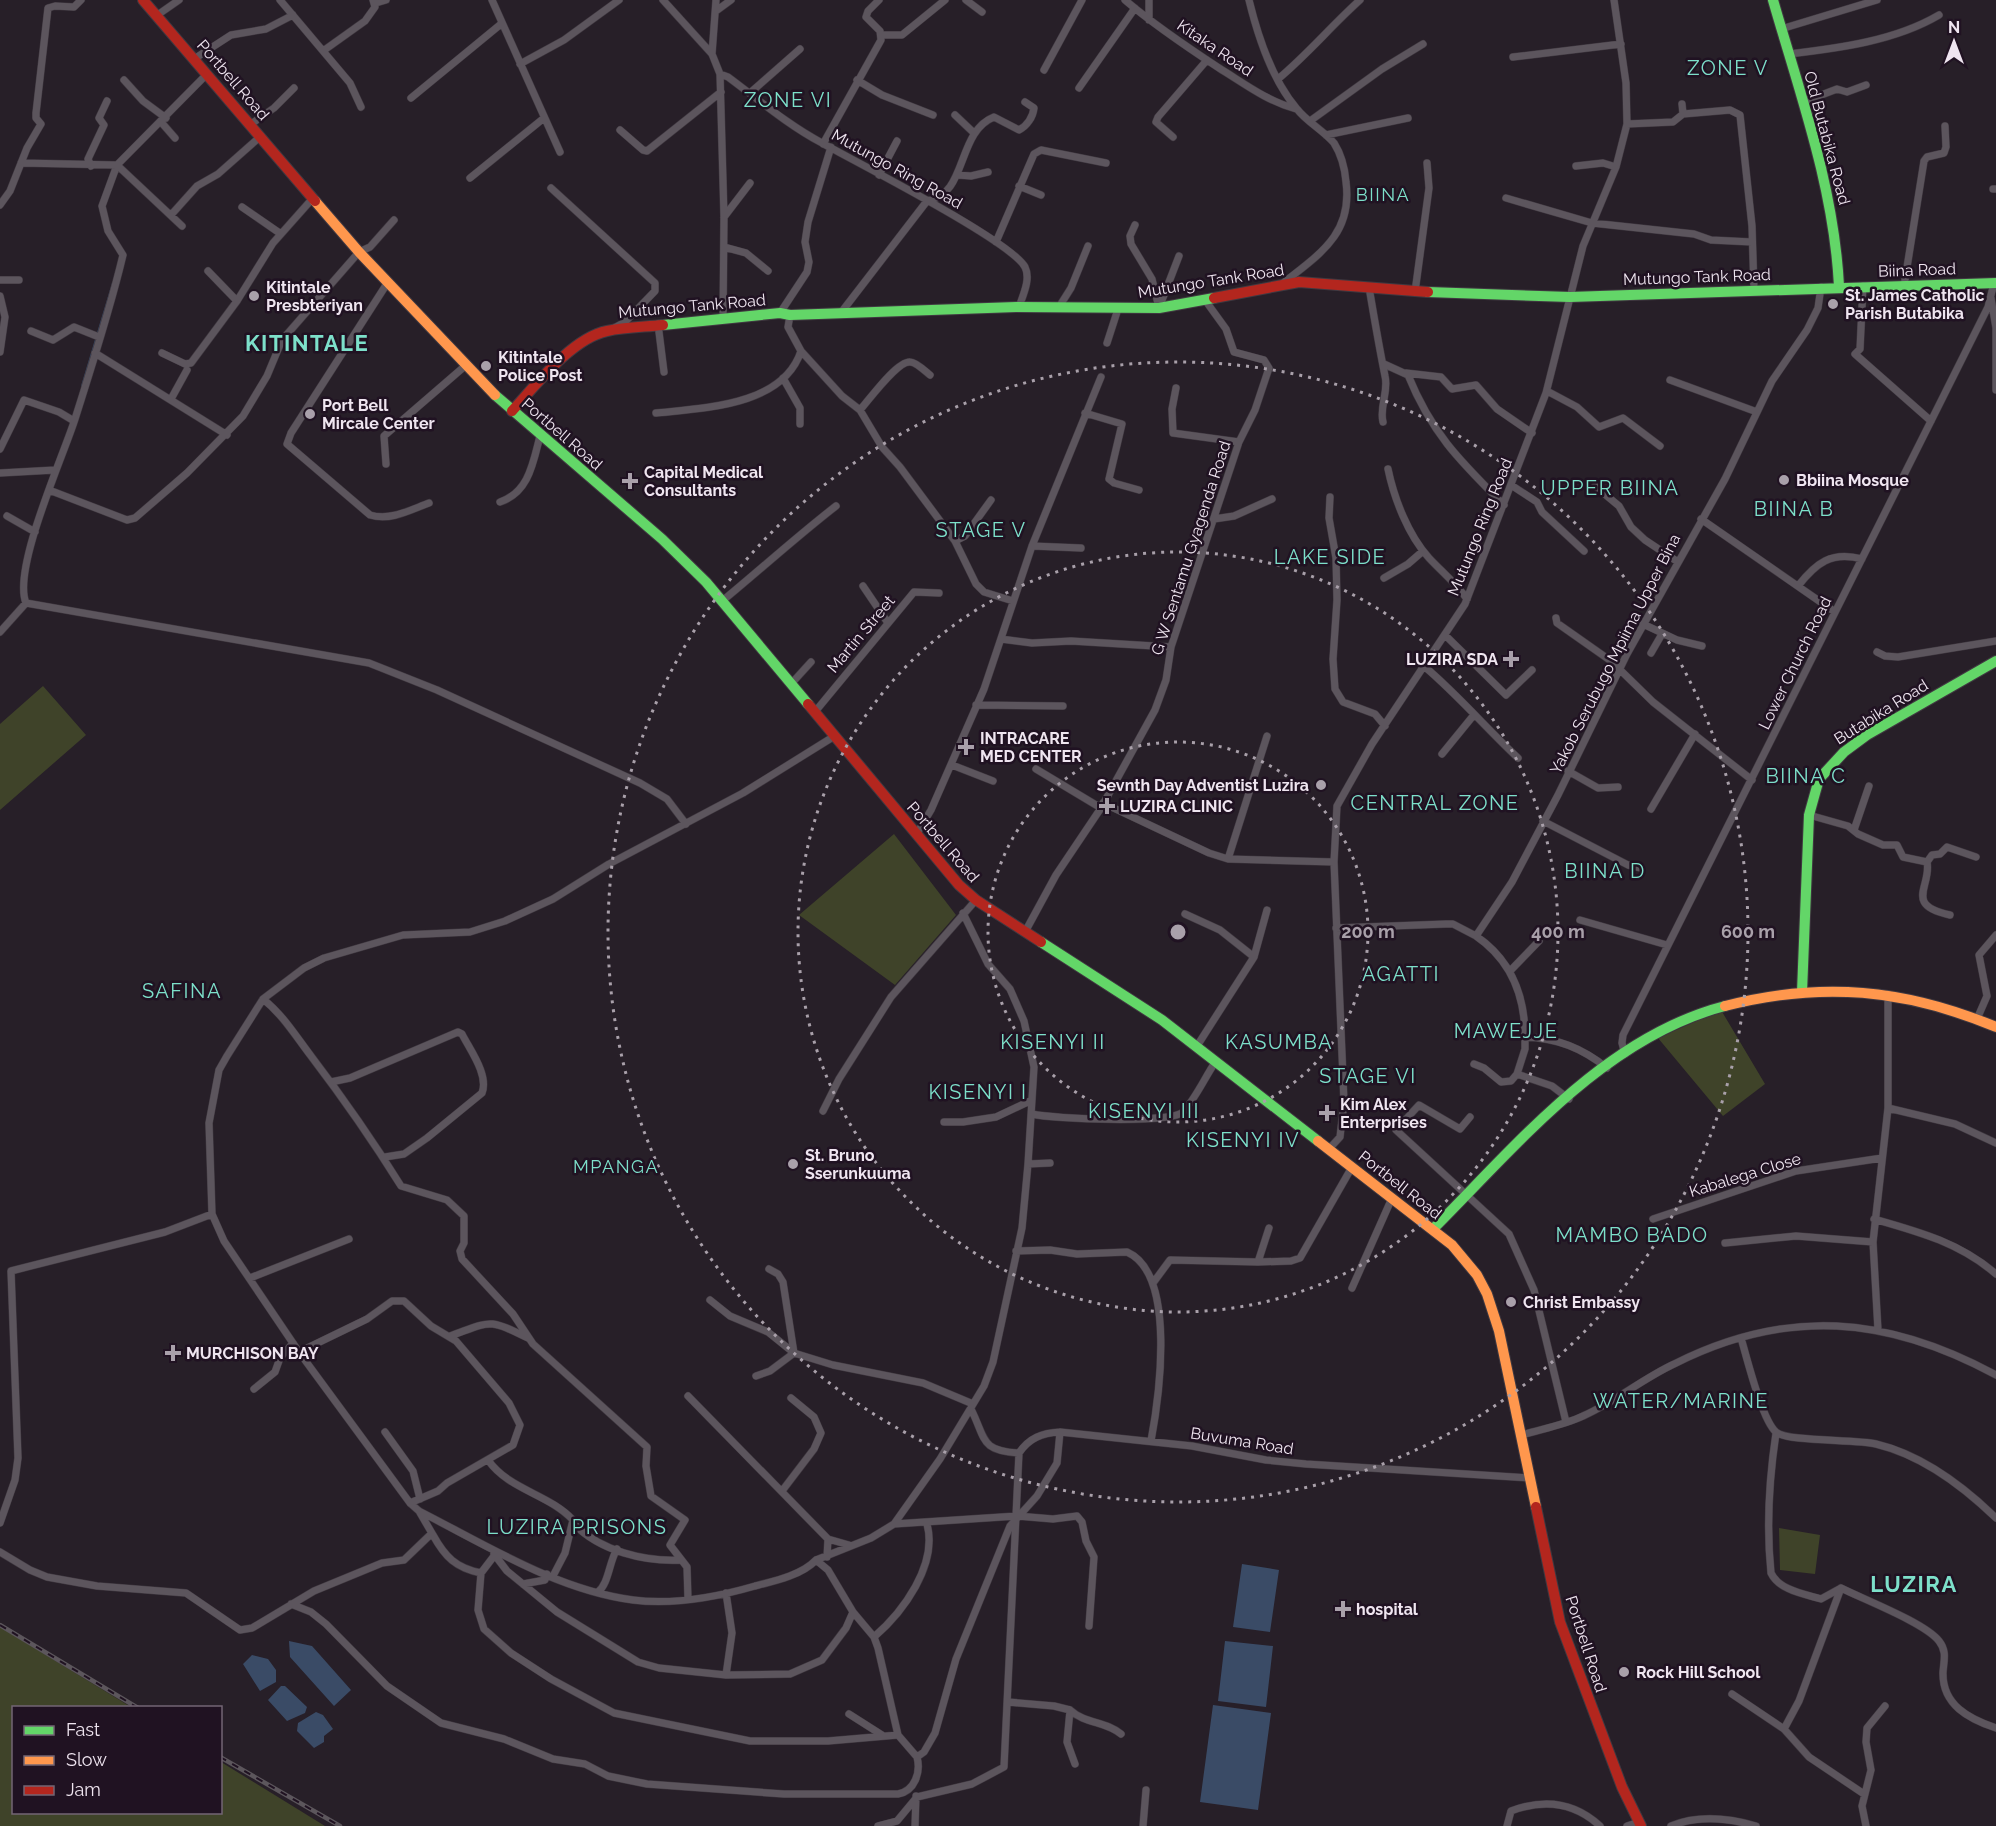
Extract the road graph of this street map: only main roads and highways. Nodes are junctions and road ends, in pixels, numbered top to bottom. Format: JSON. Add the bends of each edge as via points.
{"nodes":[{"id":1,"x":143,"y":0,"type":"edge"},
{"id":2,"x":1773,"y":0,"type":"edge"},
{"id":3,"x":1995,"y":283,"type":"edge"},
{"id":4,"x":1839,"y":286,"type":"junction"},
{"id":5,"x":512,"y":411,"type":"junction"},
{"id":6,"x":1996,"y":662,"type":"edge"},
{"id":7,"x":1802,"y":992,"type":"junction"},
{"id":8,"x":1996,"y":1027,"type":"edge"},
{"id":9,"x":1432,"y":1229,"type":"junction"},
{"id":10,"x":1640,"y":1824,"type":"edge"}],
"edges":[{"from":1,"to":5,"type":"main road","name":"Portbell Road","via":[[359,252]]},
{"from":2,"to":4,"type":"main road","name":"Old Butabika Road","via":[[1832,207]]},
{"from":3,"to":4,"type":"main road","name":"Biina Road"},
{"from":4,"to":5,"type":"main road","name":"Mutungo Tank Road","via":[[1570,297],[1415,292],[1311,282],[1159,308],[1019,307],[785,314],[613,328],[583,341],[566,354]]},
{"from":5,"to":9,"type":"main road","name":"Portbell Road","via":[[683,559],[916,836],[976,900],[1133,1000],[1197,1046]]},
{"from":6,"to":7,"type":"main road","name":"Butabika Road","via":[[1906,711],[1844,752],[1819,779],[1809,815]]},
{"from":7,"to":8,"type":"main road","via":[[1888,993]]},
{"from":7,"to":9,"type":"main road","via":[[1764,996],[1719,1008],[1656,1035],[1625,1054],[1569,1099]]},
{"from":9,"to":10,"type":"main road","name":"Portbell Road","via":[[1467,1260],[1489,1296],[1532,1478],[1560,1622],[1622,1787]]}]}
